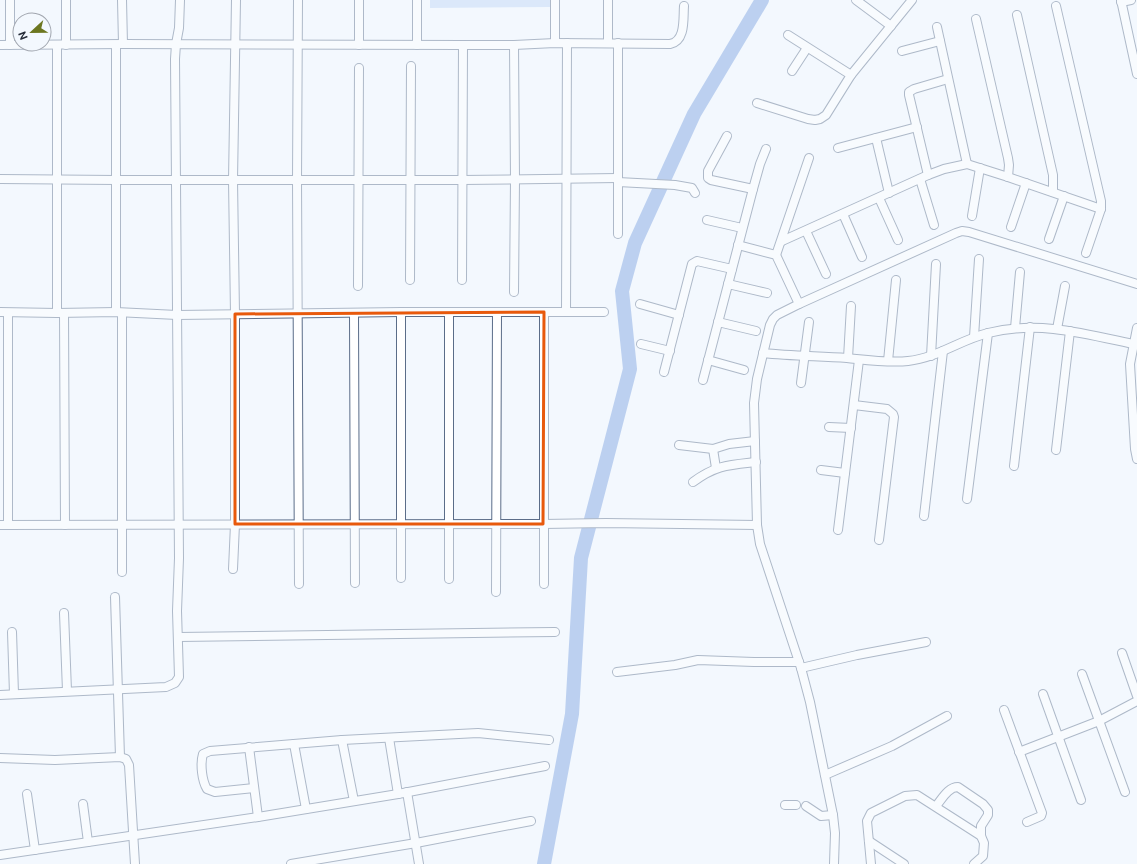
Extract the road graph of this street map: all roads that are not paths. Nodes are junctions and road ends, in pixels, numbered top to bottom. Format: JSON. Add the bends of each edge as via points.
{"nodes":[{"id":1,"x":10,"y":0,"type":"edge"},
{"id":2,"x":66,"y":0,"type":"edge"},
{"id":3,"x":122,"y":0,"type":"edge"},
{"id":4,"x":180,"y":0,"type":"edge"},
{"id":5,"x":236,"y":0,"type":"edge"},
{"id":6,"x":298,"y":0,"type":"edge"},
{"id":7,"x":359,"y":0,"type":"edge"},
{"id":8,"x":417,"y":0,"type":"edge"},
{"id":9,"x":555,"y":0,"type":"edge"},
{"id":10,"x":608,"y":0,"type":"edge"},
{"id":11,"x":856,"y":0,"type":"edge"},
{"id":12,"x":912,"y":0,"type":"edge"},
{"id":13,"x":1131,"y":0,"type":"edge"},
{"id":14,"x":1121,"y":1,"type":"edge"},
{"id":15,"x":684,"y":6,"type":"dead end"},
{"id":16,"x":1056,"y":6,"type":"dead end"},
{"id":17,"x":1017,"y":15,"type":"dead end"},
{"id":18,"x":976,"y":19,"type":"dead end"},
{"id":19,"x":891,"y":26,"type":"junction"},
{"id":20,"x":937,"y":27,"type":"dead end"},
{"id":21,"x":788,"y":35,"type":"dead end"},
{"id":22,"x":1133,"y":39,"type":"edge"},
{"id":23,"x":940,"y":41,"type":"junction"},
{"id":24,"x":556,"y":42,"type":"junction"},
{"id":25,"x":567,"y":43,"type":"junction"},
{"id":26,"x":608,"y":43,"type":"junction"},
{"id":27,"x":618,"y":43,"type":"junction"},
{"id":28,"x":119,"y":44,"type":"junction"},
{"id":29,"x":176,"y":44,"type":"junction"},
{"id":30,"x":0,"y":45,"type":"edge"},
{"id":31,"x":10,"y":45,"type":"junction"},
{"id":32,"x":57,"y":45,"type":"junction"},
{"id":33,"x":66,"y":45,"type":"junction"},
{"id":34,"x":236,"y":45,"type":"junction"},
{"id":35,"x":298,"y":45,"type":"junction"},
{"id":36,"x":359,"y":45,"type":"junction"},
{"id":37,"x":417,"y":45,"type":"junction"},
{"id":38,"x":463,"y":45,"type":"junction"},
{"id":39,"x":514,"y":45,"type":"junction"},
{"id":40,"x":807,"y":48,"type":"junction"},
{"id":41,"x":902,"y":51,"type":"dead end"},
{"id":42,"x":411,"y":66,"type":"dead end"},
{"id":43,"x":359,"y":68,"type":"dead end"},
{"id":44,"x":792,"y":71,"type":"dead end"},
{"id":45,"x":1137,"y":74,"type":"edge"},
{"id":46,"x":851,"y":75,"type":"junction"},
{"id":47,"x":948,"y":79,"type":"junction"},
{"id":48,"x":757,"y":103,"type":"dead end"},
{"id":49,"x":917,"y":127,"type":"junction"},
{"id":50,"x":727,"y":136,"type":"dead end"},
{"id":51,"x":876,"y":138,"type":"junction"},
{"id":52,"x":838,"y":148,"type":"dead end"},
{"id":53,"x":766,"y":149,"type":"dead end"},
{"id":54,"x":809,"y":158,"type":"dead end"},
{"id":55,"x":967,"y":164,"type":"junction"},
{"id":56,"x":980,"y":168,"type":"junction"},
{"id":57,"x":928,"y":175,"type":"junction"},
{"id":58,"x":1008,"y":177,"type":"junction"},
{"id":59,"x":567,"y":178,"type":"junction"},
{"id":60,"x":0,"y":179,"type":"edge"},
{"id":61,"x":57,"y":179,"type":"junction"},
{"id":62,"x":116,"y":180,"type":"junction"},
{"id":63,"x":175,"y":180,"type":"junction"},
{"id":64,"x":233,"y":180,"type":"junction"},
{"id":65,"x":297,"y":180,"type":"junction"},
{"id":66,"x":359,"y":180,"type":"junction"},
{"id":67,"x":411,"y":180,"type":"junction"},
{"id":68,"x":462,"y":180,"type":"junction"},
{"id":69,"x":515,"y":180,"type":"junction"},
{"id":70,"x":618,"y":180,"type":"junction"},
{"id":71,"x":920,"y":180,"type":"junction"},
{"id":72,"x":1026,"y":183,"type":"junction"},
{"id":73,"x":753,"y":189,"type":"junction"},
{"id":74,"x":1053,"y":192,"type":"junction"},
{"id":75,"x":695,"y":193,"type":"dead end"},
{"id":76,"x":888,"y":193,"type":"junction"},
{"id":77,"x":1064,"y":196,"type":"junction"},
{"id":78,"x":878,"y":198,"type":"junction"},
{"id":79,"x":1100,"y":209,"type":"junction"},
{"id":80,"x":843,"y":214,"type":"junction"},
{"id":81,"x":972,"y":216,"type":"dead end"},
{"id":82,"x":707,"y":220,"type":"dead end"},
{"id":83,"x":934,"y":225,"type":"dead end"},
{"id":84,"x":1011,"y":227,"type":"dead end"},
{"id":85,"x":742,"y":228,"type":"junction"},
{"id":86,"x":806,"y":231,"type":"junction"},
{"id":87,"x":618,"y":234,"type":"dead end"},
{"id":88,"x":1049,"y":239,"type":"dead end"},
{"id":89,"x":898,"y":240,"type":"dead end"},
{"id":90,"x":782,"y":241,"type":"junction"},
{"id":91,"x":738,"y":245,"type":"junction"},
{"id":92,"x":1086,"y":254,"type":"dead end"},
{"id":93,"x":776,"y":255,"type":"junction"},
{"id":94,"x":862,"y":257,"type":"dead end"},
{"id":95,"x":980,"y":259,"type":"dead end"},
{"id":96,"x":936,"y":264,"type":"dead end"},
{"id":97,"x":732,"y":269,"type":"junction"},
{"id":98,"x":1020,"y":272,"type":"dead end"},
{"id":99,"x":826,"y":274,"type":"dead end"},
{"id":100,"x":410,"y":280,"type":"dead end"},
{"id":101,"x":462,"y":280,"type":"dead end"},
{"id":102,"x":896,"y":280,"type":"dead end"},
{"id":103,"x":728,"y":284,"type":"junction"},
{"id":104,"x":1137,"y":284,"type":"edge"},
{"id":105,"x":358,"y":286,"type":"dead end"},
{"id":106,"x":1065,"y":286,"type":"dead end"},
{"id":107,"x":514,"y":292,"type":"dead end"},
{"id":108,"x":767,"y":293,"type":"dead end"},
{"id":109,"x":640,"y":304,"type":"dead end"},
{"id":110,"x":799,"y":304,"type":"junction"},
{"id":111,"x":851,"y":306,"type":"dead end"},
{"id":112,"x":402,"y":312,"type":"junction"},
{"id":113,"x":497,"y":312,"type":"junction"},
{"id":114,"x":544,"y":312,"type":"junction"},
{"id":115,"x":566,"y":312,"type":"junction"},
{"id":116,"x":604,"y":312,"type":"dead end"},
{"id":117,"x":4,"y":313,"type":"edge"},
{"id":118,"x":60,"y":313,"type":"junction"},
{"id":119,"x":118,"y":313,"type":"junction"},
{"id":120,"x":354,"y":313,"type":"junction"},
{"id":121,"x":449,"y":313,"type":"junction"},
{"id":122,"x":235,"y":314,"type":"junction"},
{"id":123,"x":297,"y":314,"type":"junction"},
{"id":124,"x":177,"y":315,"type":"junction"},
{"id":125,"x":679,"y":315,"type":"junction"},
{"id":126,"x":718,"y":322,"type":"junction"},
{"id":127,"x":809,"y":322,"type":"dead end"},
{"id":128,"x":1030,"y":327,"type":"junction"},
{"id":129,"x":1015,"y":328,"type":"junction"},
{"id":130,"x":1137,"y":328,"type":"edge"},
{"id":131,"x":1057,"y":329,"type":"junction"},
{"id":132,"x":756,"y":331,"type":"dead end"},
{"id":133,"x":1070,"y":331,"type":"junction"},
{"id":134,"x":988,"y":333,"type":"junction"},
{"id":135,"x":974,"y":337,"type":"junction"},
{"id":136,"x":642,"y":344,"type":"dead end"},
{"id":137,"x":1135,"y":344,"type":"edge"},
{"id":138,"x":670,"y":351,"type":"junction"},
{"id":139,"x":943,"y":351,"type":"junction"},
{"id":140,"x":763,"y":353,"type":"junction"},
{"id":141,"x":804,"y":356,"type":"junction"},
{"id":142,"x":931,"y":356,"type":"junction"},
{"id":143,"x":848,"y":358,"type":"junction"},
{"id":144,"x":708,"y":360,"type":"junction"},
{"id":145,"x":859,"y":360,"type":"junction"},
{"id":146,"x":888,"y":361,"type":"junction"},
{"id":147,"x":744,"y":370,"type":"dead end"},
{"id":148,"x":664,"y":372,"type":"dead end"},
{"id":149,"x":703,"y":380,"type":"dead end"},
{"id":150,"x":801,"y":383,"type":"dead end"},
{"id":151,"x":854,"y":405,"type":"junction"},
{"id":152,"x":829,"y":427,"type":"dead end"},
{"id":153,"x":851,"y":428,"type":"junction"},
{"id":154,"x":756,"y":442,"type":"junction"},
{"id":155,"x":679,"y":445,"type":"dead end"},
{"id":156,"x":713,"y":449,"type":"junction"},
{"id":157,"x":1056,"y":450,"type":"dead end"},
{"id":158,"x":1137,"y":459,"type":"edge"},
{"id":159,"x":756,"y":462,"type":"junction"},
{"id":160,"x":1014,"y":466,"type":"dead end"},
{"id":161,"x":716,"y":468,"type":"junction"},
{"id":162,"x":821,"y":470,"type":"dead end"},
{"id":163,"x":845,"y":473,"type":"junction"},
{"id":164,"x":693,"y":482,"type":"dead end"},
{"id":165,"x":967,"y":499,"type":"dead end"},
{"id":166,"x":924,"y":516,"type":"dead end"},
{"id":167,"x":178,"y":524,"type":"junction"},
{"id":168,"x":235,"y":524,"type":"junction"},
{"id":169,"x":298,"y":524,"type":"junction"},
{"id":170,"x":356,"y":524,"type":"junction"},
{"id":171,"x":401,"y":524,"type":"junction"},
{"id":172,"x":449,"y":524,"type":"junction"},
{"id":173,"x":497,"y":524,"type":"junction"},
{"id":174,"x":543,"y":524,"type":"junction"},
{"id":175,"x":4,"y":525,"type":"edge"},
{"id":176,"x":65,"y":525,"type":"junction"},
{"id":177,"x":122,"y":525,"type":"junction"},
{"id":178,"x":757,"y":525,"type":"junction"},
{"id":179,"x":838,"y":530,"type":"dead end"},
{"id":180,"x":879,"y":540,"type":"dead end"},
{"id":181,"x":233,"y":569,"type":"dead end"},
{"id":182,"x":122,"y":572,"type":"dead end"},
{"id":183,"x":402,"y":578,"type":"dead end"},
{"id":184,"x":448,"y":580,"type":"dead end"},
{"id":185,"x":355,"y":583,"type":"dead end"},
{"id":186,"x":299,"y":584,"type":"dead end"},
{"id":187,"x":544,"y":584,"type":"dead end"},
{"id":188,"x":496,"y":592,"type":"dead end"},
{"id":189,"x":115,"y":597,"type":"dead end"},
{"id":190,"x":64,"y":613,"type":"dead end"},
{"id":191,"x":12,"y":632,"type":"dead end"},
{"id":192,"x":555,"y":632,"type":"dead end"},
{"id":193,"x":178,"y":637,"type":"junction"},
{"id":194,"x":926,"y":642,"type":"dead end"},
{"id":195,"x":1122,"y":653,"type":"dead end"},
{"id":196,"x":800,"y":665,"type":"junction"},
{"id":197,"x":617,"y":672,"type":"dead end"},
{"id":198,"x":1082,"y":674,"type":"dead end"},
{"id":199,"x":118,"y":690,"type":"junction"},
{"id":200,"x":67,"y":691,"type":"junction"},
{"id":201,"x":14,"y":694,"type":"junction"},
{"id":202,"x":1043,"y":694,"type":"dead end"},
{"id":203,"x":0,"y":695,"type":"edge"},
{"id":204,"x":1137,"y":696,"type":"edge"},
{"id":205,"x":1137,"y":701,"type":"edge"},
{"id":206,"x":1004,"y":710,"type":"dead end"},
{"id":207,"x":947,"y":716,"type":"dead end"},
{"id":208,"x":1099,"y":721,"type":"junction"},
{"id":209,"x":1058,"y":737,"type":"junction"},
{"id":210,"x":389,"y":738,"type":"junction"},
{"id":211,"x":342,"y":740,"type":"junction"},
{"id":212,"x":549,"y":740,"type":"dead end"},
{"id":213,"x":294,"y":744,"type":"junction"},
{"id":214,"x":249,"y":747,"type":"junction"},
{"id":215,"x":1019,"y":752,"type":"junction"},
{"id":216,"x":120,"y":757,"type":"junction"},
{"id":217,"x":0,"y":758,"type":"edge"},
{"id":218,"x":546,"y":766,"type":"dead end"},
{"id":219,"x":825,"y":775,"type":"junction"},
{"id":220,"x":254,"y":788,"type":"junction"},
{"id":221,"x":407,"y":792,"type":"junction"},
{"id":222,"x":1125,"y":792,"type":"dead end"},
{"id":223,"x":27,"y":794,"type":"dead end"},
{"id":224,"x":398,"y":794,"type":"junction"},
{"id":225,"x":1081,"y":800,"type":"dead end"},
{"id":226,"x":354,"y":801,"type":"junction"},
{"id":227,"x":83,"y":804,"type":"dead end"},
{"id":228,"x":785,"y":805,"type":"dead end"},
{"id":229,"x":796,"y":805,"type":"dead end"},
{"id":230,"x":806,"y":806,"type":"dead end"},
{"id":231,"x":936,"y":806,"type":"junction"},
{"id":232,"x":306,"y":809,"type":"junction"},
{"id":233,"x":833,"y":815,"type":"junction"},
{"id":234,"x":258,"y":817,"type":"junction"},
{"id":235,"x":531,"y":821,"type":"dead end"},
{"id":236,"x":1026,"y":822,"type":"dead end"},
{"id":237,"x":133,"y":835,"type":"junction"},
{"id":238,"x":981,"y":836,"type":"junction"},
{"id":239,"x":869,"y":841,"type":"junction"},
{"id":240,"x":88,"y":842,"type":"junction"},
{"id":241,"x":416,"y":843,"type":"junction"},
{"id":242,"x":34,"y":850,"type":"junction"},
{"id":243,"x":0,"y":855,"type":"edge"},
{"id":244,"x":135,"y":864,"type":"edge"},
{"id":245,"x":291,"y":864,"type":"edge"},
{"id":246,"x":419,"y":864,"type":"edge"},
{"id":247,"x":834,"y":864,"type":"edge"},
{"id":248,"x":871,"y":864,"type":"edge"},
{"id":249,"x":904,"y":864,"type":"edge"},
{"id":250,"x":974,"y":864,"type":"edge"}],
"edges":[{"from":1,"to":31,"type":"street"},
{"from":2,"to":33,"type":"street"},
{"from":3,"to":28,"type":"street"},
{"from":4,"to":29,"type":"street"},
{"from":5,"to":34,"type":"street"},
{"from":6,"to":35,"type":"street"},
{"from":7,"to":36,"type":"street"},
{"from":8,"to":37,"type":"street"},
{"from":9,"to":24,"type":"street"},
{"from":10,"to":26,"type":"street"},
{"from":11,"to":19,"type":"street"},
{"from":12,"to":19,"type":"street"},
{"from":13,"to":14,"type":"street"},
{"from":14,"to":22,"type":"street"},
{"from":15,"to":27,"type":"street","via":[[681,36],[673,44]]},
{"from":16,"to":79,"type":"street","via":[[1101,201]]},
{"from":17,"to":74,"type":"street","via":[[1053,175]]},
{"from":18,"to":58,"type":"street","via":[[1008,158]]},
{"from":19,"to":46,"type":"street"},
{"from":20,"to":23,"type":"street"},
{"from":21,"to":40,"type":"street"},
{"from":22,"to":45,"type":"street"},
{"from":23,"to":41,"type":"street"},
{"from":23,"to":47,"type":"street"},
{"from":24,"to":25,"type":"street"},
{"from":24,"to":39,"type":"street"},
{"from":25,"to":26,"type":"street"},
{"from":25,"to":59,"type":"street"},
{"from":26,"to":27,"type":"street"},
{"from":27,"to":70,"type":"street"},
{"from":28,"to":29,"type":"street"},
{"from":28,"to":33,"type":"street"},
{"from":28,"to":62,"type":"street"},
{"from":29,"to":34,"type":"street"},
{"from":29,"to":63,"type":"street"},
{"from":30,"to":31,"type":"street"},
{"from":31,"to":32,"type":"street"},
{"from":32,"to":33,"type":"street"},
{"from":32,"to":61,"type":"street"},
{"from":34,"to":35,"type":"street"},
{"from":34,"to":64,"type":"street"},
{"from":35,"to":36,"type":"street"},
{"from":35,"to":65,"type":"street"},
{"from":36,"to":37,"type":"street"},
{"from":37,"to":38,"type":"street"},
{"from":38,"to":39,"type":"street"},
{"from":38,"to":68,"type":"street"},
{"from":39,"to":69,"type":"street"},
{"from":40,"to":44,"type":"street"},
{"from":40,"to":46,"type":"street"},
{"from":42,"to":67,"type":"street"},
{"from":43,"to":66,"type":"street"},
{"from":46,"to":48,"type":"street","via":[[826,115],[820,119],[808,119]]},
{"from":47,"to":49,"type":"street","via":[[909,92]]},
{"from":47,"to":55,"type":"street"},
{"from":49,"to":51,"type":"street"},
{"from":49,"to":57,"type":"street"},
{"from":50,"to":73,"type":"street","via":[[708,171],[708,178]]},
{"from":51,"to":52,"type":"street"},
{"from":51,"to":76,"type":"street"},
{"from":53,"to":73,"type":"street"},
{"from":54,"to":90,"type":"street"},
{"from":55,"to":56,"type":"street"},
{"from":55,"to":57,"type":"street"},
{"from":56,"to":58,"type":"street"},
{"from":56,"to":81,"type":"street"},
{"from":57,"to":71,"type":"street"},
{"from":58,"to":72,"type":"street"},
{"from":59,"to":69,"type":"street"},
{"from":59,"to":70,"type":"street"},
{"from":59,"to":115,"type":"street"},
{"from":60,"to":61,"type":"street"},
{"from":61,"to":62,"type":"street"},
{"from":61,"to":118,"type":"street"},
{"from":62,"to":63,"type":"street"},
{"from":62,"to":119,"type":"street"},
{"from":63,"to":64,"type":"street"},
{"from":63,"to":124,"type":"street"},
{"from":64,"to":65,"type":"street"},
{"from":64,"to":122,"type":"street"},
{"from":65,"to":66,"type":"street"},
{"from":65,"to":123,"type":"street"},
{"from":66,"to":67,"type":"street"},
{"from":66,"to":105,"type":"street"},
{"from":67,"to":68,"type":"street"},
{"from":67,"to":100,"type":"street"},
{"from":68,"to":69,"type":"street"},
{"from":68,"to":101,"type":"street"},
{"from":69,"to":107,"type":"street"},
{"from":70,"to":75,"type":"street","via":[[675,185],[692,188]]},
{"from":70,"to":87,"type":"street"},
{"from":71,"to":76,"type":"street"},
{"from":71,"to":83,"type":"street"},
{"from":72,"to":74,"type":"street"},
{"from":72,"to":84,"type":"street"},
{"from":73,"to":85,"type":"street"},
{"from":74,"to":77,"type":"street"},
{"from":76,"to":78,"type":"street"},
{"from":77,"to":79,"type":"street"},
{"from":77,"to":88,"type":"street"},
{"from":78,"to":80,"type":"street"},
{"from":78,"to":89,"type":"street"},
{"from":79,"to":92,"type":"street"},
{"from":80,"to":86,"type":"street"},
{"from":80,"to":94,"type":"street"},
{"from":82,"to":85,"type":"street"},
{"from":85,"to":91,"type":"street"},
{"from":86,"to":90,"type":"street"},
{"from":86,"to":99,"type":"street"},
{"from":90,"to":93,"type":"street"},
{"from":91,"to":93,"type":"street"},
{"from":91,"to":97,"type":"street"},
{"from":93,"to":110,"type":"street"},
{"from":95,"to":135,"type":"street"},
{"from":96,"to":142,"type":"street"},
{"from":97,"to":103,"type":"street"},
{"from":97,"to":125,"type":"street","via":[[700,261],[694,262]]},
{"from":98,"to":129,"type":"street"},
{"from":102,"to":146,"type":"street"},
{"from":103,"to":108,"type":"street"},
{"from":103,"to":126,"type":"street"},
{"from":104,"to":110,"type":"street","via":[[962,231]]},
{"from":106,"to":131,"type":"street"},
{"from":109,"to":125,"type":"street"},
{"from":110,"to":140,"type":"street","via":[[773,319]]},
{"from":111,"to":143,"type":"street"},
{"from":112,"to":120,"type":"street"},
{"from":112,"to":121,"type":"street"},
{"from":112,"to":171,"type":"street"},
{"from":113,"to":114,"type":"street"},
{"from":113,"to":121,"type":"street"},
{"from":113,"to":173,"type":"street"},
{"from":114,"to":115,"type":"street"},
{"from":114,"to":174,"type":"street"},
{"from":115,"to":116,"type":"street"},
{"from":117,"to":118,"type":"street"},
{"from":117,"to":175,"type":"street"},
{"from":118,"to":119,"type":"street"},
{"from":118,"to":176,"type":"street"},
{"from":119,"to":124,"type":"street"},
{"from":119,"to":177,"type":"street"},
{"from":120,"to":123,"type":"street"},
{"from":120,"to":170,"type":"street"},
{"from":121,"to":172,"type":"street"},
{"from":122,"to":123,"type":"street"},
{"from":122,"to":124,"type":"street"},
{"from":122,"to":168,"type":"street"},
{"from":123,"to":169,"type":"street"},
{"from":124,"to":167,"type":"street"},
{"from":125,"to":138,"type":"street"},
{"from":126,"to":132,"type":"street"},
{"from":126,"to":144,"type":"street"},
{"from":127,"to":141,"type":"street"},
{"from":128,"to":129,"type":"street"},
{"from":128,"to":131,"type":"street"},
{"from":128,"to":160,"type":"street"},
{"from":129,"to":134,"type":"street"},
{"from":130,"to":137,"type":"street"},
{"from":131,"to":133,"type":"street"},
{"from":133,"to":137,"type":"street"},
{"from":133,"to":157,"type":"street"},
{"from":134,"to":135,"type":"street"},
{"from":134,"to":165,"type":"street"},
{"from":135,"to":139,"type":"street"},
{"from":136,"to":138,"type":"street"},
{"from":137,"to":158,"type":"street","via":[[1130,364]]},
{"from":138,"to":148,"type":"street"},
{"from":139,"to":142,"type":"street"},
{"from":139,"to":166,"type":"street"},
{"from":140,"to":141,"type":"street"},
{"from":140,"to":154,"type":"street","via":[[755,391]]},
{"from":141,"to":143,"type":"street"},
{"from":141,"to":150,"type":"street"},
{"from":142,"to":146,"type":"street","via":[[906,362]]},
{"from":143,"to":145,"type":"street"},
{"from":144,"to":147,"type":"street"},
{"from":144,"to":149,"type":"street"},
{"from":145,"to":146,"type":"street"},
{"from":145,"to":151,"type":"street"},
{"from":151,"to":153,"type":"street"},
{"from":151,"to":180,"type":"street","via":[[887,409],[894,417]]},
{"from":152,"to":153,"type":"street"},
{"from":153,"to":163,"type":"street"},
{"from":154,"to":156,"type":"street","via":[[729,444]]},
{"from":154,"to":159,"type":"street"},
{"from":155,"to":156,"type":"street"},
{"from":156,"to":161,"type":"street"},
{"from":159,"to":161,"type":"street"},
{"from":159,"to":178,"type":"street"},
{"from":161,"to":164,"type":"street"},
{"from":162,"to":163,"type":"street"},
{"from":163,"to":179,"type":"street"},
{"from":167,"to":168,"type":"street"},
{"from":167,"to":177,"type":"street"},
{"from":167,"to":193,"type":"street"},
{"from":168,"to":169,"type":"street"},
{"from":168,"to":181,"type":"street"},
{"from":169,"to":170,"type":"street"},
{"from":169,"to":186,"type":"street"},
{"from":170,"to":171,"type":"street"},
{"from":170,"to":185,"type":"street"},
{"from":171,"to":172,"type":"street"},
{"from":171,"to":183,"type":"street"},
{"from":172,"to":173,"type":"street"},
{"from":172,"to":184,"type":"street"},
{"from":173,"to":174,"type":"street"},
{"from":173,"to":188,"type":"street"},
{"from":174,"to":178,"type":"street"},
{"from":174,"to":187,"type":"street"},
{"from":175,"to":176,"type":"street"},
{"from":176,"to":177,"type":"street"},
{"from":177,"to":182,"type":"street"},
{"from":178,"to":196,"type":"street","via":[[760,544]]},
{"from":189,"to":199,"type":"street"},
{"from":190,"to":200,"type":"street"},
{"from":191,"to":201,"type":"street"},
{"from":192,"to":193,"type":"street"},
{"from":193,"to":199,"type":"street","via":[[179,677],[175,683],[166,687]]},
{"from":194,"to":196,"type":"street"},
{"from":195,"to":204,"type":"street"},
{"from":196,"to":197,"type":"street","via":[[698,660]]},
{"from":196,"to":219,"type":"street"},
{"from":198,"to":208,"type":"street"},
{"from":199,"to":200,"type":"street"},
{"from":199,"to":216,"type":"street"},
{"from":200,"to":201,"type":"street"},
{"from":201,"to":203,"type":"street"},
{"from":202,"to":209,"type":"street"},
{"from":205,"to":208,"type":"street"},
{"from":206,"to":215,"type":"street"},
{"from":207,"to":219,"type":"street","via":[[892,746]]},
{"from":208,"to":209,"type":"street"},
{"from":208,"to":222,"type":"street"},
{"from":209,"to":215,"type":"street"},
{"from":209,"to":225,"type":"street"},
{"from":210,"to":211,"type":"street"},
{"from":210,"to":212,"type":"street","via":[[478,733]]},
{"from":210,"to":224,"type":"street"},
{"from":211,"to":213,"type":"street"},
{"from":211,"to":226,"type":"street"},
{"from":213,"to":214,"type":"street"},
{"from":213,"to":232,"type":"street"},
{"from":214,"to":220,"type":"street"},
{"from":214,"to":220,"type":"street","via":[[207,752],[202,756],[204,785],[216,792]]},
{"from":215,"to":236,"type":"street","via":[[1042,813],[1041,816]]},
{"from":216,"to":217,"type":"street","via":[[55,760]]},
{"from":216,"to":237,"type":"street","via":[[126,759],[129,765]]},
{"from":218,"to":221,"type":"street"},
{"from":219,"to":233,"type":"street"},
{"from":220,"to":234,"type":"street"},
{"from":221,"to":224,"type":"street"},
{"from":221,"to":241,"type":"street"},
{"from":223,"to":242,"type":"street"},
{"from":224,"to":226,"type":"street"},
{"from":226,"to":232,"type":"street"},
{"from":227,"to":240,"type":"street"},
{"from":228,"to":229,"type":"street"},
{"from":230,"to":233,"type":"street","via":[[821,816]]},
{"from":231,"to":238,"type":"street"},
{"from":231,"to":238,"type":"street","via":[[948,791],[958,787],[988,810],[988,815],[981,826]]},
{"from":231,"to":239,"type":"street","via":[[917,795],[905,796],[890,802],[868,817]]},
{"from":232,"to":234,"type":"street"},
{"from":233,"to":247,"type":"street"},
{"from":234,"to":237,"type":"street"},
{"from":235,"to":241,"type":"street"},
{"from":237,"to":240,"type":"street"},
{"from":237,"to":244,"type":"street"},
{"from":238,"to":250,"type":"street","via":[[984,843],[983,856]]},
{"from":239,"to":248,"type":"street"},
{"from":239,"to":249,"type":"street"},
{"from":240,"to":242,"type":"street"},
{"from":241,"to":245,"type":"street"},
{"from":241,"to":246,"type":"street"},
{"from":242,"to":243,"type":"street"}]}
